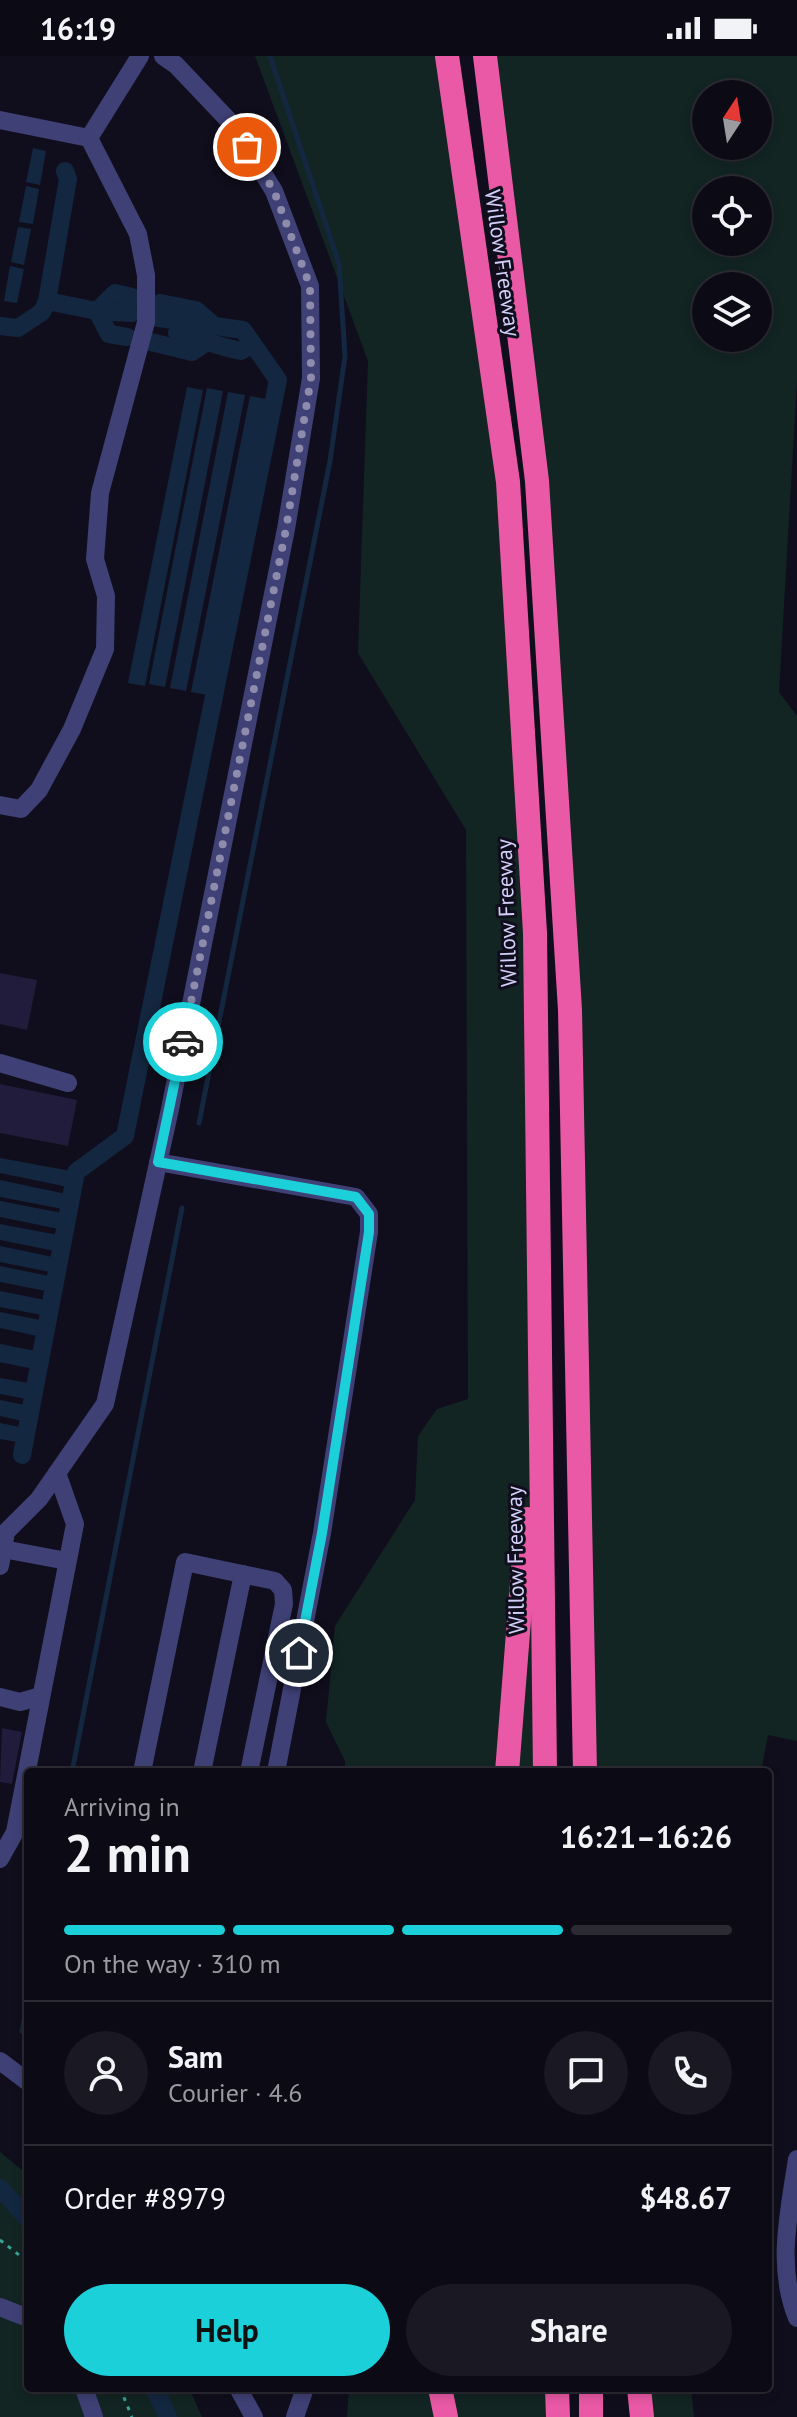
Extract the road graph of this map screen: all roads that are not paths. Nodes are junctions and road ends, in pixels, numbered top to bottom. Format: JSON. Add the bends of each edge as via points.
{"nodes":[{"id":1,"x":140,"y":56,"type":"edge"},
{"id":2,"x":163,"y":56,"type":"edge"},
{"id":3,"x":447,"y":56,"type":"edge"},
{"id":4,"x":485,"y":56,"type":"edge"},
{"id":5,"x":0,"y":120,"type":"edge"},
{"id":6,"x":89,"y":138,"type":"junction"},
{"id":7,"x":0,"y":805,"type":"edge"},
{"id":8,"x":0,"y":1063,"type":"edge"},
{"id":9,"x":68,"y":1083,"type":"dead end"},
{"id":10,"x":158,"y":1162,"type":"junction"},
{"id":11,"x":538,"y":1377,"type":"junction"},
{"id":12,"x":57,"y":1473,"type":"junction"},
{"id":13,"x":2,"y":1544,"type":"edge"},
{"id":14,"x":67,"y":1561,"type":"junction"},
{"id":15,"x":243,"y":1574,"type":"junction"},
{"id":16,"x":41,"y":1696,"type":"junction"},
{"id":17,"x":0,"y":1697,"type":"edge"},
{"id":18,"x":31,"y":1768,"type":"edge"},
{"id":19,"x":143,"y":1768,"type":"edge"},
{"id":20,"x":203,"y":1768,"type":"edge"},
{"id":21,"x":250,"y":1768,"type":"edge"},
{"id":22,"x":277,"y":1768,"type":"edge"},
{"id":23,"x":507,"y":1768,"type":"edge"},
{"id":24,"x":545,"y":1768,"type":"edge"},
{"id":25,"x":588,"y":1768,"type":"edge"},
{"id":26,"x":22,"y":1832,"type":"edge"},
{"id":27,"x":0,"y":1859,"type":"edge"},
{"id":28,"x":0,"y":2061,"type":"edge"},
{"id":29,"x":24,"y":2079,"type":"edge"},
{"id":30,"x":797,"y":2159,"type":"edge"},
{"id":31,"x":0,"y":2307,"type":"edge"},
{"id":32,"x":24,"y":2316,"type":"edge"},
{"id":33,"x":797,"y":2318,"type":"edge"},
{"id":34,"x":85,"y":2392,"type":"edge"},
{"id":35,"x":240,"y":2392,"type":"edge"},
{"id":36,"x":304,"y":2392,"type":"edge"},
{"id":37,"x":441,"y":2392,"type":"edge"},
{"id":38,"x":557,"y":2392,"type":"edge"},
{"id":39,"x":591,"y":2392,"type":"edge"},
{"id":40,"x":639,"y":2392,"type":"edge"},
{"id":41,"x":94,"y":2417,"type":"edge"},
{"id":42,"x":254,"y":2417,"type":"edge"},
{"id":43,"x":295,"y":2417,"type":"edge"},
{"id":44,"x":446,"y":2417,"type":"edge"},
{"id":45,"x":558,"y":2417,"type":"edge"},
{"id":46,"x":591,"y":2417,"type":"edge"},
{"id":47,"x":642,"y":2417,"type":"edge"}],
"edges":[{"from":1,"to":6,"type":"street"},
{"from":2,"to":10,"type":"street","via":[[233,125],[274,191],[310,286],[311,378],[286,529]]},
{"from":3,"to":11,"type":"highway","name":"Willow Freeway","via":[[508,482],[535,933]]},
{"from":4,"to":25,"type":"highway","name":"Willow Freeway","via":[[537,481],[570,1010]]},
{"from":5,"to":6,"type":"street"},
{"from":6,"to":7,"type":"street","via":[[138,234],[146,275],[146,322],[100,493],[95,559],[106,596],[105,649],[72,729],[39,790],[21,809]]},
{"from":8,"to":9,"type":"street"},
{"from":10,"to":12,"type":"street","via":[[105,1404]]},
{"from":10,"to":22,"type":"street","via":[[356,1197],[369,1214],[322,1533]]},
{"from":11,"to":23,"type":"highway"},
{"from":11,"to":24,"type":"highway","name":"Willow Freeway"},
{"from":12,"to":13,"type":"street"},
{"from":12,"to":14,"type":"street","via":[[75,1524]]},
{"from":13,"to":14,"type":"street"},
{"from":14,"to":16,"type":"street"},
{"from":15,"to":19,"type":"street","via":[[185,1562]]},
{"from":15,"to":20,"type":"street"},
{"from":15,"to":21,"type":"street","via":[[275,1581],[283,1590],[284,1604]]},
{"from":16,"to":17,"type":"street","via":[[20,1702]]},
{"from":16,"to":18,"type":"street"},
{"from":26,"to":27,"type":"street"},
{"from":28,"to":29,"type":"street"},
{"from":30,"to":33,"type":"street","via":[[784,2248]]},
{"from":31,"to":32,"type":"street"},
{"from":34,"to":41,"type":"street"},
{"from":35,"to":42,"type":"street"},
{"from":36,"to":43,"type":"street"},
{"from":37,"to":44,"type":"highway"},
{"from":38,"to":45,"type":"highway"},
{"from":39,"to":46,"type":"highway"},
{"from":40,"to":47,"type":"highway"}]}
